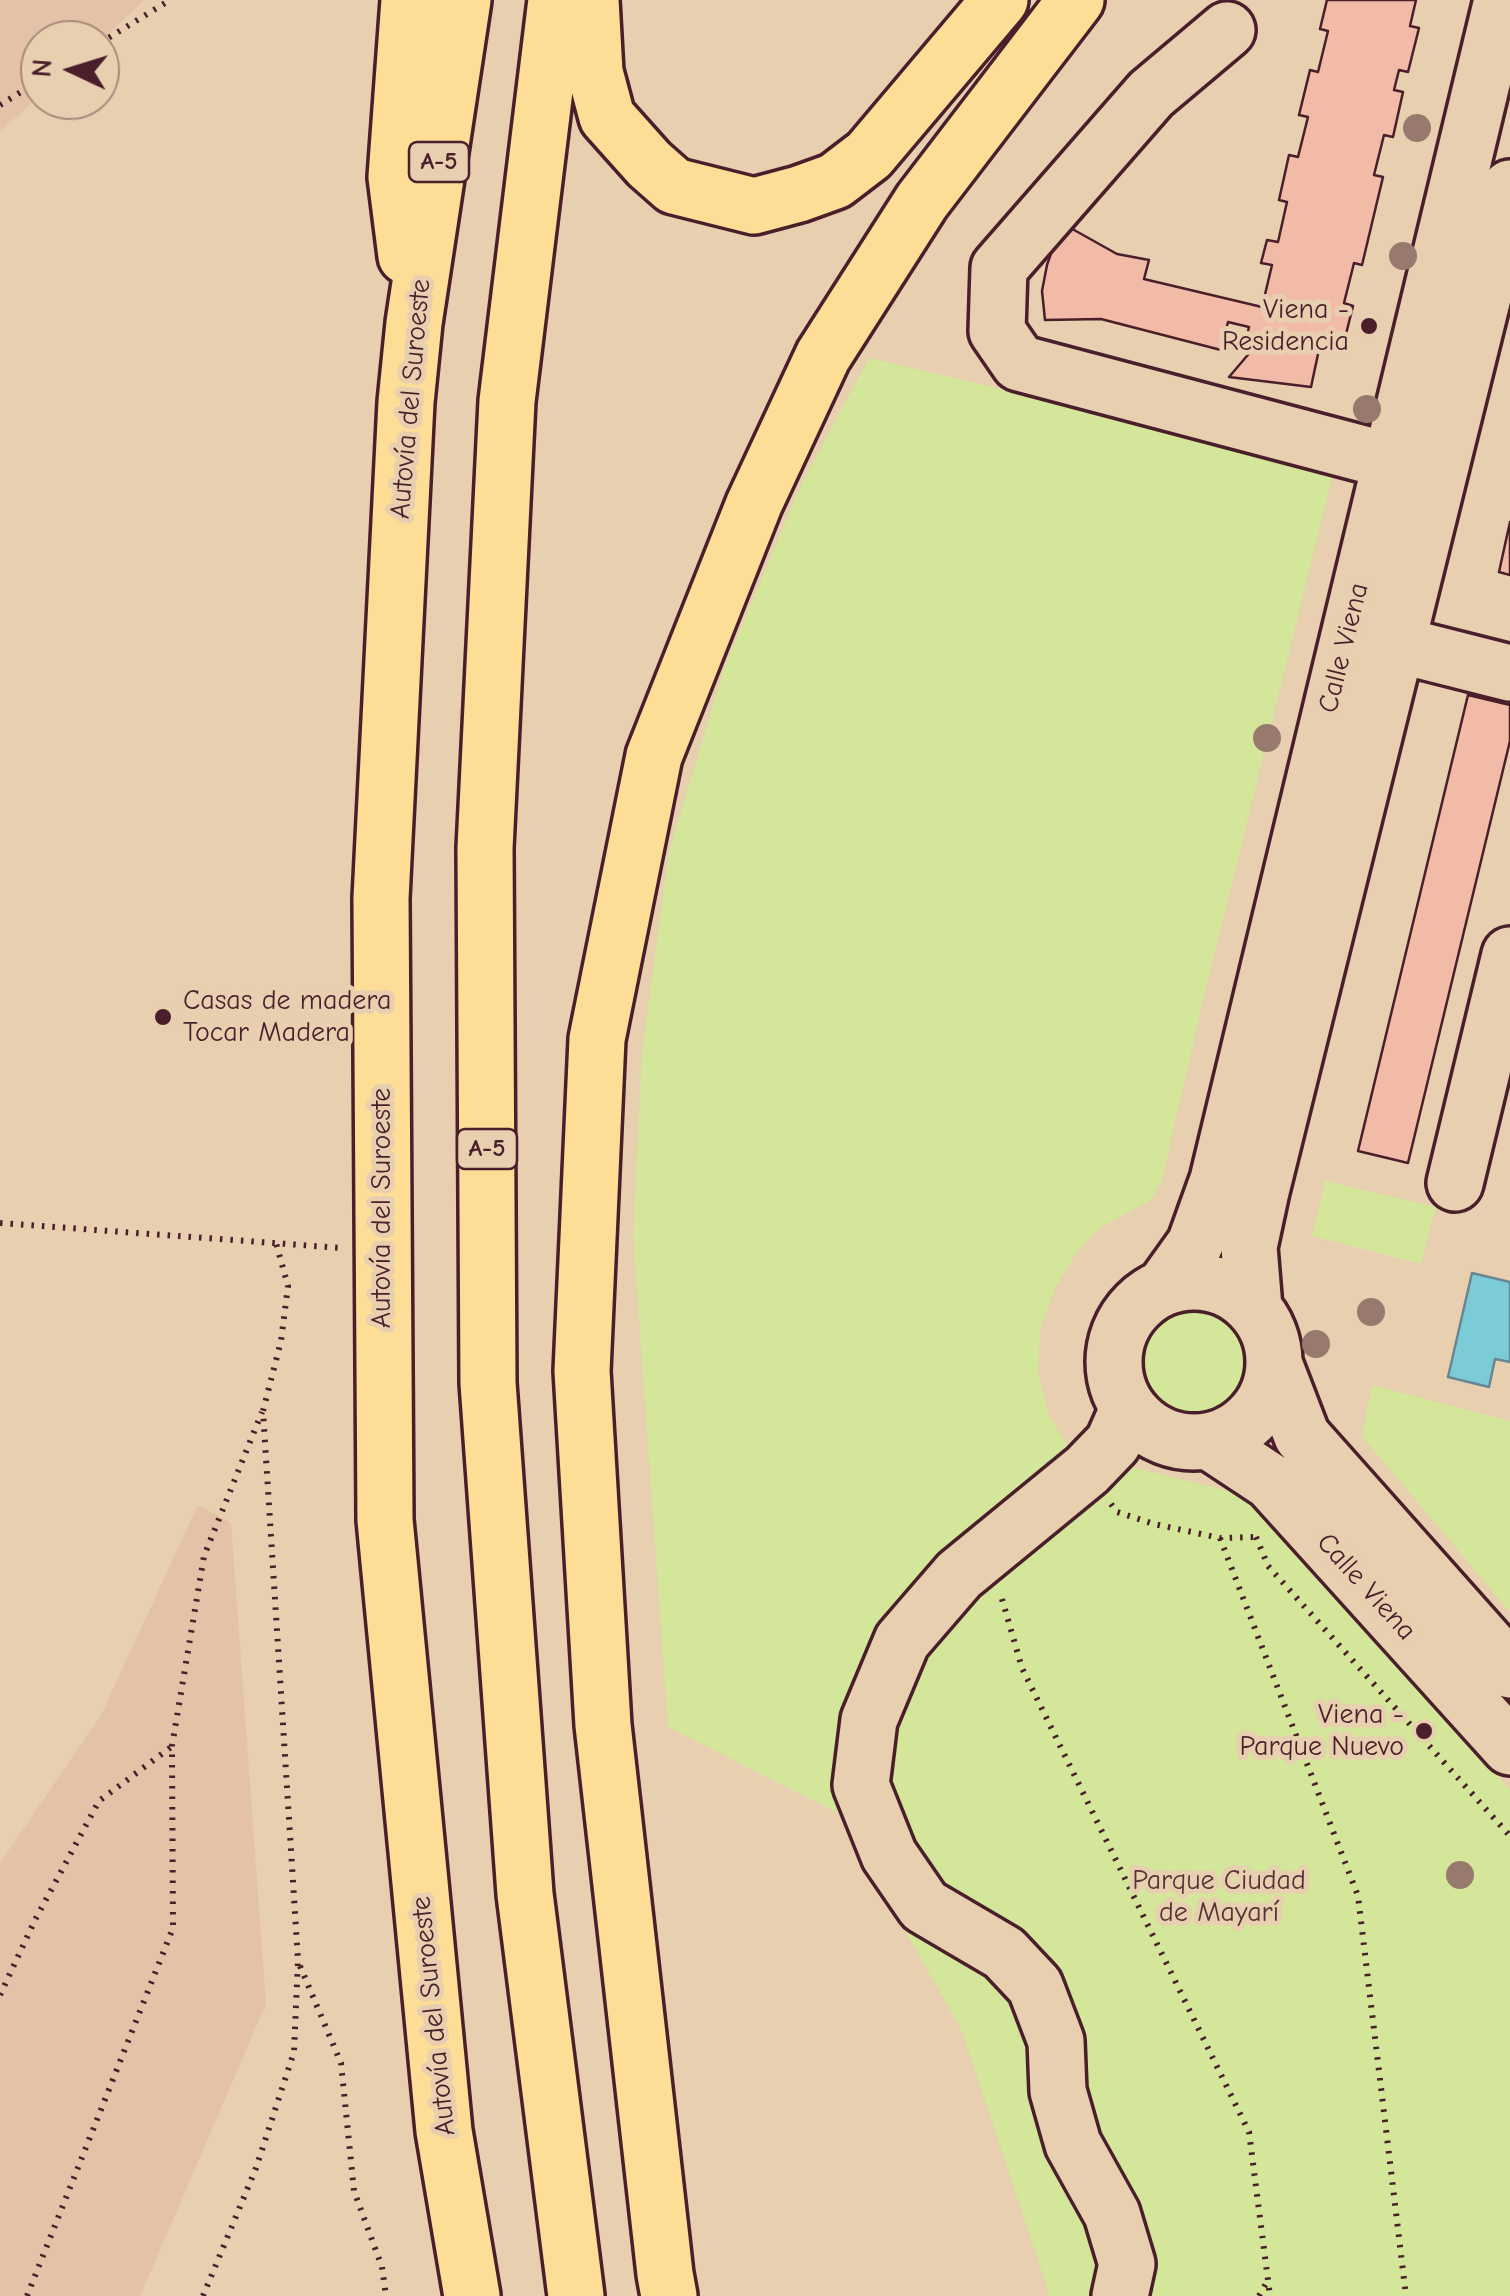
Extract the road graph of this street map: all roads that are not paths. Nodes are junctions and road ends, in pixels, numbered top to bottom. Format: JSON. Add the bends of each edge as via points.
{"nodes":[{"id":1,"x":409,"y":0,"type":"edge"},
{"id":2,"x":463,"y":0,"type":"edge"},
{"id":3,"x":556,"y":0,"type":"edge"},
{"id":4,"x":591,"y":0,"type":"edge"},
{"id":5,"x":1000,"y":0,"type":"edge"},
{"id":6,"x":1076,"y":0,"type":"edge"},
{"id":7,"x":1502,"y":0,"type":"edge"},
{"id":8,"x":1228,"y":30,"type":"dead end"},
{"id":9,"x":1510,"y":188,"type":"edge"},
{"id":10,"x":414,"y":323,"type":"junction"},
{"id":11,"x":1390,"y":461,"type":"junction"},
{"id":12,"x":1395,"y":644,"type":"junction"},
{"id":13,"x":1510,"y":673,"type":"edge"},
{"id":14,"x":1510,"y":955,"type":"edge"},
{"id":15,"x":1455,"y":1183,"type":"dead end"},
{"id":16,"x":1165,"y":1286,"type":"junction"},
{"id":17,"x":1254,"y":1308,"type":"junction"},
{"id":18,"x":1274,"y":1366,"type":"junction"},
{"id":19,"x":1128,"y":1409,"type":"junction"},
{"id":20,"x":1209,"y":1441,"type":"junction"},
{"id":21,"x":1510,"y":1670,"type":"edge"},
{"id":22,"x":1510,"y":1747,"type":"edge"},
{"id":23,"x":472,"y":2296,"type":"edge"},
{"id":24,"x":576,"y":2296,"type":"edge"},
{"id":25,"x":669,"y":2296,"type":"edge"},
{"id":26,"x":1120,"y":2296,"type":"edge"}],
"edges":[{"from":1,"to":10,"type":"highway","via":[[396,178]]},
{"from":2,"to":10,"type":"highway","name":"Autovía del Suroeste","number":"A-5"},
{"from":3,"to":24,"type":"highway","number":"A-5","via":[[507,401],[485,848],[488,1383],[525,1894]]},
{"from":4,"to":5,"type":"highway","via":[[594,72],[607,117],[674,186],[754,206],[835,181],[869,154]]},
{"from":6,"to":25,"type":"highway","via":[[922,201],[824,356],[754,504],[654,756],[598,1039],[582,1371],[603,1725]]},
{"from":7,"to":11,"type":"street","name":"Calle Viena"},
{"from":8,"to":11,"type":"street","via":[[1151,94],[999,268],[997,331],[1018,362]]},
{"from":9,"to":12,"type":"street","name":"Calle Viena"},
{"from":10,"to":23,"type":"highway","name":"Autovía del Suroeste","number":"A-5","via":[[380,898],[384,1520],[444,2131]]},
{"from":11,"to":16,"type":"street","name":"Calle Viena","via":[[1218,1180],[1195,1244]]},
{"from":12,"to":13,"type":"street","name":"Calle Viena"},
{"from":12,"to":17,"type":"street","name":"Calle Viena","via":[[1248,1247]]},
{"from":14,"to":15,"type":"street"},
{"from":16,"to":17,"type":"street","via":[[1213,1283]]},
{"from":16,"to":19,"type":"street","via":[[1135,1307],[1116,1338],[1117,1387]]},
{"from":17,"to":18,"type":"street","via":[[1273,1345]]},
{"from":18,"to":20,"type":"street","via":[[1255,1415]]},
{"from":18,"to":21,"type":"street","name":"Calle Viena","via":[[1302,1436]]},
{"from":19,"to":20,"type":"street","via":[[1164,1437]]},
{"from":19,"to":26,"type":"street","via":[[1113,1442],[1087,1470],[959,1575],[902,1642],[868,1720],[861,1786],[889,1855],[924,1906],[1004,1953],[1035,1986],[1056,2041],[1058,2091],[1073,2144],[1112,2214],[1127,2264]]},
{"from":20,"to":22,"type":"street","name":"Calle Viena","via":[[1271,1482],[1280,1528]]}]}
